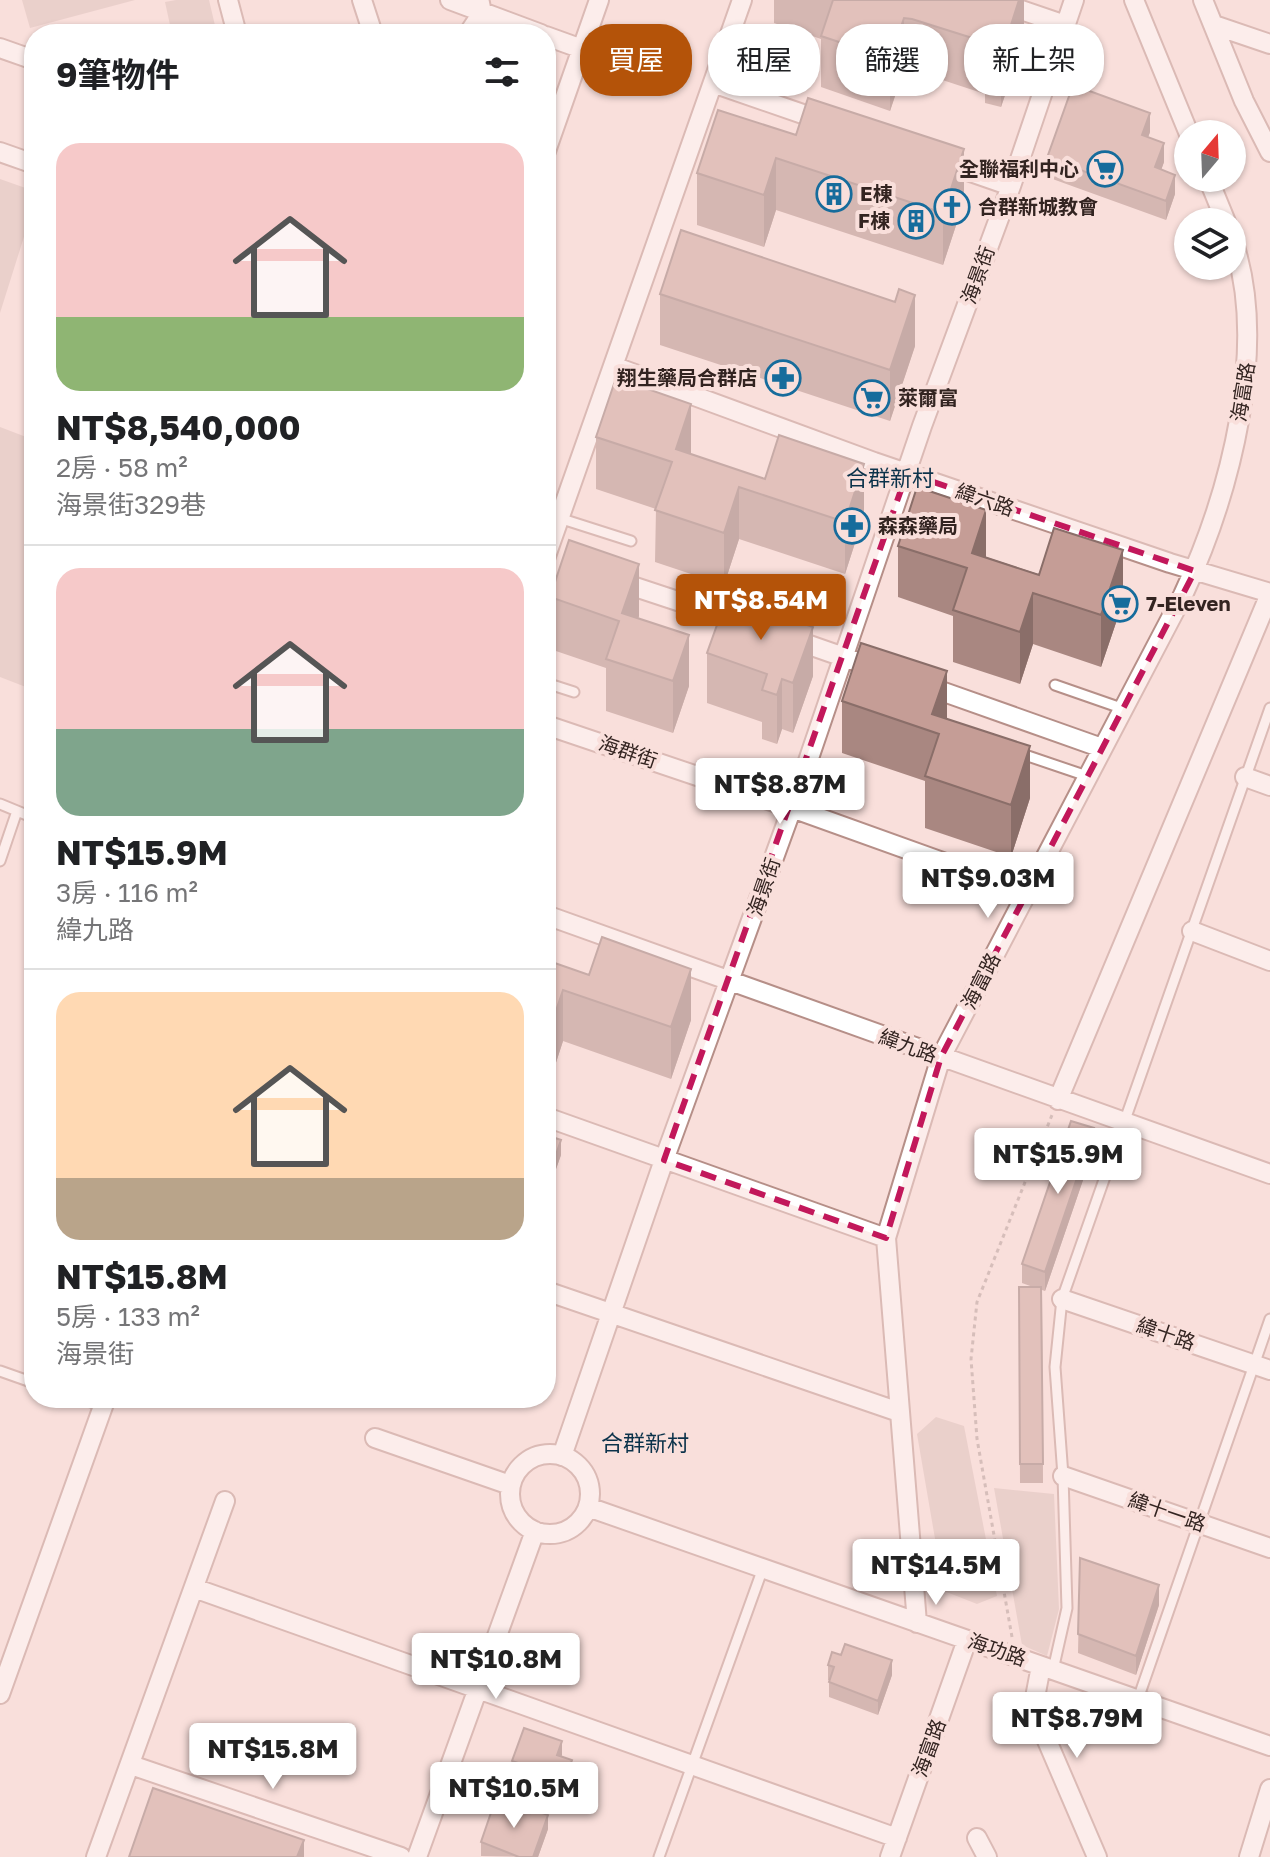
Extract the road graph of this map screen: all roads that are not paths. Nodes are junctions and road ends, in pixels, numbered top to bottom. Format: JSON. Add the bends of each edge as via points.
{"nodes":[{"id":1,"x":228,"y":0,"type":"edge"},
{"id":2,"x":362,"y":0,"type":"edge"},
{"id":3,"x":450,"y":0,"type":"edge"},
{"id":4,"x":599,"y":0,"type":"edge"},
{"id":5,"x":742,"y":0,"type":"edge"},
{"id":6,"x":992,"y":0,"type":"edge"},
{"id":7,"x":1074,"y":0,"type":"edge"},
{"id":8,"x":1134,"y":0,"type":"edge"},
{"id":9,"x":1203,"y":0,"type":"edge"},
{"id":10,"x":481,"y":6,"type":"edge"},
{"id":11,"x":234,"y":24,"type":"edge"},
{"id":12,"x":370,"y":24,"type":"edge"},
{"id":13,"x":520,"y":24,"type":"edge"},
{"id":14,"x":591,"y":24,"type":"edge"},
{"id":15,"x":734,"y":24,"type":"edge"},
{"id":16,"x":1062,"y":24,"type":"edge"},
{"id":17,"x":1065,"y":24,"type":"edge"},
{"id":18,"x":1214,"y":25,"type":"junction"},
{"id":19,"x":556,"y":39,"type":"edge"},
{"id":20,"x":1270,"y":44,"type":"edge"},
{"id":21,"x":0,"y":48,"type":"edge"},
{"id":22,"x":580,"y":48,"type":"edge"},
{"id":23,"x":580,"y":55,"type":"edge"},
{"id":24,"x":24,"y":56,"type":"edge"},
{"id":25,"x":710,"y":96,"type":"edge"},
{"id":26,"x":750,"y":96,"type":"edge"},
{"id":27,"x":1041,"y":96,"type":"edge"},
{"id":28,"x":1183,"y":120,"type":"edge"},
{"id":29,"x":556,"y":123,"type":"edge"},
{"id":30,"x":847,"y":130,"type":"edge"},
{"id":31,"x":0,"y":152,"type":"edge"},
{"id":32,"x":1270,"y":152,"type":"edge"},
{"id":33,"x":922,"y":155,"type":"edge"},
{"id":34,"x":24,"y":160,"type":"edge"},
{"id":35,"x":1011,"y":186,"type":"junction"},
{"id":36,"x":1245,"y":280,"type":"edge"},
{"id":37,"x":613,"y":366,"type":"junction"},
{"id":38,"x":907,"y":473,"type":"junction"},
{"id":39,"x":559,"y":518,"type":"junction"},
{"id":40,"x":556,"y":533,"type":"edge"},
{"id":41,"x":631,"y":541,"type":"dead end"},
{"id":42,"x":1195,"y":571,"type":"junction"},
{"id":43,"x":606,"y":577,"type":"edge"},
{"id":44,"x":1270,"y":594,"type":"edge"},
{"id":45,"x":844,"y":657,"type":"junction"},
{"id":46,"x":873,"y":667,"type":"edge"},
{"id":47,"x":901,"y":677,"type":"edge"},
{"id":48,"x":1055,"y":685,"type":"dead end"},
{"id":49,"x":556,"y":686,"type":"edge"},
{"id":50,"x":574,"y":692,"type":"dead end"},
{"id":51,"x":1270,"y":708,"type":"edge"},
{"id":52,"x":1124,"y":709,"type":"junction"},
{"id":53,"x":556,"y":728,"type":"edge"},
{"id":54,"x":1102,"y":748,"type":"junction"},
{"id":55,"x":1017,"y":752,"type":"edge"},
{"id":56,"x":1087,"y":776,"type":"junction"},
{"id":57,"x":1245,"y":777,"type":"junction"},
{"id":58,"x":1270,"y":786,"type":"edge"},
{"id":59,"x":0,"y":804,"type":"edge"},
{"id":60,"x":792,"y":808,"type":"junction"},
{"id":61,"x":17,"y":811,"type":"junction"},
{"id":62,"x":24,"y":814,"type":"edge"},
{"id":63,"x":0,"y":861,"type":"edge"},
{"id":64,"x":1026,"y":892,"type":"junction"},
{"id":65,"x":556,"y":919,"type":"edge"},
{"id":66,"x":1192,"y":931,"type":"junction"},
{"id":67,"x":1270,"y":961,"type":"edge"},
{"id":68,"x":730,"y":981,"type":"junction"},
{"id":69,"x":941,"y":1057,"type":"junction"},
{"id":70,"x":1058,"y":1100,"type":"junction"},
{"id":71,"x":556,"y":1121,"type":"edge"},
{"id":72,"x":1124,"y":1124,"type":"junction"},
{"id":73,"x":664,"y":1160,"type":"junction"},
{"id":74,"x":1270,"y":1174,"type":"edge"},
{"id":75,"x":886,"y":1238,"type":"junction"},
{"id":76,"x":556,"y":1294,"type":"edge"},
{"id":77,"x":1062,"y":1299,"type":"junction"},
{"id":78,"x":612,"y":1313,"type":"junction"},
{"id":79,"x":1270,"y":1319,"type":"edge"},
{"id":80,"x":1262,"y":1367,"type":"edge"},
{"id":81,"x":0,"y":1371,"type":"edge"},
{"id":82,"x":24,"y":1379,"type":"edge"},
{"id":83,"x":102,"y":1408,"type":"edge"},
{"id":84,"x":899,"y":1412,"type":"junction"},
{"id":85,"x":375,"y":1438,"type":"dead end"},
{"id":86,"x":562,"y":1456,"type":"junction"},
{"id":87,"x":1063,"y":1476,"type":"junction"},
{"id":88,"x":510,"y":1485,"type":"junction"},
{"id":89,"x":225,"y":1501,"type":"dead end"},
{"id":90,"x":588,"y":1507,"type":"junction"},
{"id":91,"x":1199,"y":1523,"type":"junction"},
{"id":92,"x":535,"y":1531,"type":"junction"},
{"id":93,"x":1270,"y":1548,"type":"edge"},
{"id":94,"x":763,"y":1568,"type":"junction"},
{"id":95,"x":194,"y":1588,"type":"junction"},
{"id":96,"x":917,"y":1623,"type":"junction"},
{"id":97,"x":967,"y":1640,"type":"junction"},
{"id":98,"x":1047,"y":1668,"type":"junction"},
{"id":99,"x":478,"y":1689,"type":"junction"},
{"id":100,"x":0,"y":1694,"type":"edge"},
{"id":101,"x":1138,"y":1699,"type":"junction"},
{"id":102,"x":1270,"y":1746,"type":"edge"},
{"id":103,"x":131,"y":1765,"type":"junction"},
{"id":104,"x":691,"y":1765,"type":"junction"},
{"id":105,"x":1270,"y":1789,"type":"edge"},
{"id":106,"x":897,"y":1838,"type":"junction"},
{"id":107,"x":977,"y":1838,"type":"dead end"},
{"id":108,"x":397,"y":1856,"type":"edge"},
{"id":109,"x":96,"y":1857,"type":"edge"},
{"id":110,"x":417,"y":1857,"type":"edge"},
{"id":111,"x":659,"y":1857,"type":"edge"},
{"id":112,"x":890,"y":1857,"type":"edge"},
{"id":113,"x":987,"y":1857,"type":"edge"},
{"id":114,"x":1097,"y":1857,"type":"edge"},
{"id":115,"x":1249,"y":1857,"type":"edge"}],
"edges":[{"from":1,"to":11,"type":"street"},
{"from":2,"to":12,"type":"street"},
{"from":3,"to":10,"type":"street"},
{"from":4,"to":14,"type":"street"},
{"from":5,"to":15,"type":"street"},
{"from":6,"to":16,"type":"street"},
{"from":7,"to":17,"type":"street","name":"海景街"},
{"from":8,"to":28,"type":"street"},
{"from":9,"to":18,"type":"street"},
{"from":10,"to":13,"type":"street"},
{"from":18,"to":20,"type":"street"},
{"from":18,"to":32,"type":"street"},
{"from":19,"to":22,"type":"street"},
{"from":21,"to":24,"type":"street"},
{"from":23,"to":29,"type":"street"},
{"from":25,"to":37,"type":"street","via":[[703,134]]},
{"from":26,"to":30,"type":"street"},
{"from":27,"to":35,"type":"street","name":"海景街"},
{"from":31,"to":34,"type":"street"},
{"from":33,"to":35,"type":"street"},
{"from":35,"to":38,"type":"street","name":"海景街"},
{"from":36,"to":42,"type":"street","name":"海富路","via":[[1250,342],[1241,411],[1226,481]]},
{"from":37,"to":38,"type":"street","name":"緯六路"},
{"from":37,"to":39,"type":"street"},
{"from":38,"to":42,"type":"street","name":"緯六路"},
{"from":38,"to":45,"type":"street","name":"海景街"},
{"from":39,"to":40,"type":"street"},
{"from":39,"to":41,"type":"lane"},
{"from":42,"to":44,"type":"street","name":"緯六路"},
{"from":42,"to":52,"type":"street","name":"海富路"},
{"from":43,"to":45,"type":"street"},
{"from":44,"to":70,"type":"street"},
{"from":45,"to":46,"type":"street"},
{"from":45,"to":60,"type":"street","name":"海景街"},
{"from":47,"to":54,"type":"street"},
{"from":48,"to":52,"type":"lane"},
{"from":49,"to":50,"type":"lane"},
{"from":51,"to":57,"type":"lane"},
{"from":52,"to":54,"type":"street","name":"海富路"},
{"from":53,"to":60,"type":"street","name":"海群街"},
{"from":54,"to":56,"type":"street","name":"海富路"},
{"from":55,"to":56,"type":"lane"},
{"from":56,"to":64,"type":"street","name":"海富路"},
{"from":57,"to":58,"type":"street"},
{"from":57,"to":66,"type":"lane"},
{"from":59,"to":61,"type":"lane"},
{"from":60,"to":64,"type":"street","name":"海群街"},
{"from":60,"to":68,"type":"street","name":"海景街"},
{"from":61,"to":62,"type":"lane"},
{"from":61,"to":63,"type":"lane"},
{"from":64,"to":69,"type":"street","name":"海富路"},
{"from":65,"to":68,"type":"street","name":"緯九路"},
{"from":66,"to":67,"type":"street"},
{"from":66,"to":72,"type":"lane"},
{"from":68,"to":69,"type":"street","name":"緯九路"},
{"from":68,"to":73,"type":"street","name":"海景街"},
{"from":69,"to":70,"type":"street","name":"緯九路"},
{"from":69,"to":75,"type":"street","name":"海富路"},
{"from":70,"to":72,"type":"street","name":"緯九路"},
{"from":71,"to":73,"type":"street"},
{"from":72,"to":74,"type":"street","name":"緯九路"},
{"from":72,"to":77,"type":"lane"},
{"from":73,"to":75,"type":"street"},
{"from":73,"to":78,"type":"street","name":"海景街"},
{"from":75,"to":84,"type":"street","name":"海富路"},
{"from":76,"to":78,"type":"street"},
{"from":77,"to":80,"type":"street","name":"緯十路"},
{"from":77,"to":87,"type":"lane","via":[[1055,1367]]},
{"from":78,"to":84,"type":"street"},
{"from":78,"to":86,"type":"street","name":"海景街"},
{"from":79,"to":80,"type":"lane"},
{"from":80,"to":91,"type":"lane"},
{"from":81,"to":82,"type":"lane"},
{"from":83,"to":100,"type":"street"},
{"from":84,"to":96,"type":"street","name":"海富路"},
{"from":85,"to":88,"type":"street"},
{"from":86,"to":88,"type":"street","via":[[536,1456],[515,1473]]},
{"from":86,"to":90,"type":"street","via":[[583,1470]]},
{"from":87,"to":91,"type":"street","name":"緯十一路"},
{"from":87,"to":98,"type":"lane","via":[[1067,1608]]},
{"from":88,"to":92,"type":"street","via":[[517,1518]]},
{"from":89,"to":95,"type":"street"},
{"from":90,"to":92,"type":"street","via":[[561,1533]]},
{"from":90,"to":94,"type":"street","name":"海功路"},
{"from":91,"to":93,"type":"street","name":"緯十一路"},
{"from":91,"to":101,"type":"lane"},
{"from":92,"to":99,"type":"street"},
{"from":94,"to":96,"type":"street","name":"海功路"},
{"from":94,"to":104,"type":"lane"},
{"from":95,"to":99,"type":"street"},
{"from":95,"to":103,"type":"street"},
{"from":96,"to":97,"type":"street","name":"海功路"},
{"from":97,"to":98,"type":"street","name":"海功路"},
{"from":97,"to":106,"type":"street","name":"海富路"},
{"from":98,"to":101,"type":"street","name":"海功路"},
{"from":98,"to":114,"type":"street","via":[[1033,1708]]},
{"from":99,"to":104,"type":"street"},
{"from":99,"to":110,"type":"street"},
{"from":101,"to":102,"type":"street","name":"海功路"},
{"from":103,"to":108,"type":"street"},
{"from":103,"to":109,"type":"street"},
{"from":104,"to":106,"type":"street"},
{"from":104,"to":111,"type":"lane"},
{"from":105,"to":115,"type":"street"},
{"from":106,"to":112,"type":"street","name":"海富路"},
{"from":107,"to":113,"type":"street"}]}
